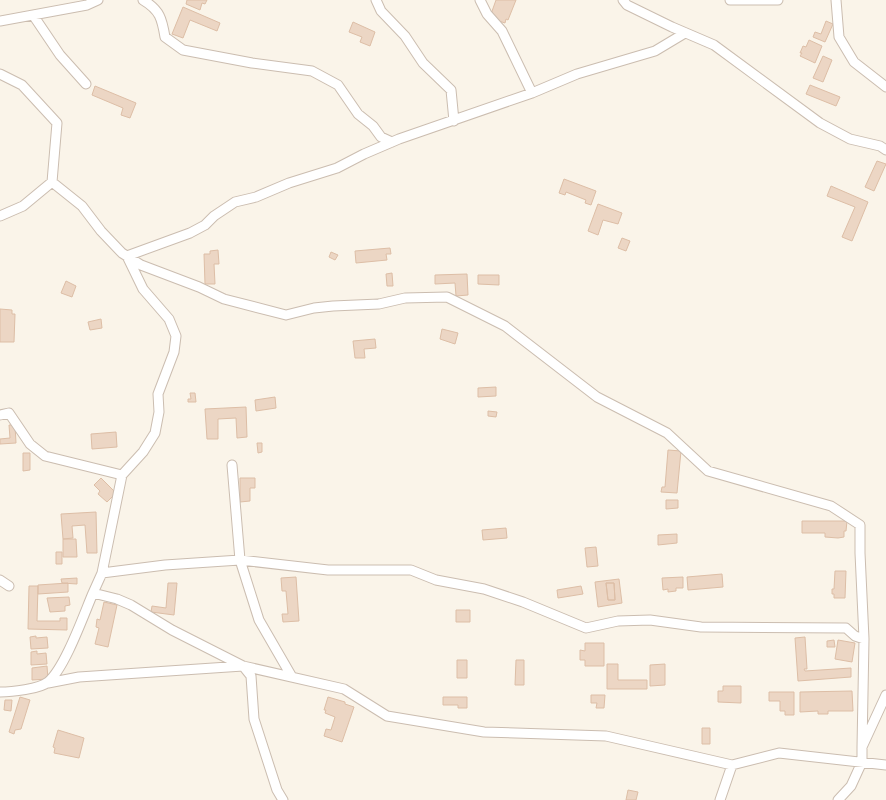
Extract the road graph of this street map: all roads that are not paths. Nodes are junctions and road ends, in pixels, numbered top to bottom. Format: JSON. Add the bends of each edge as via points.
{"nodes":[{"id":1,"x":61,"y":0,"type":"edge"},
{"id":2,"x":98,"y":0,"type":"edge"},
{"id":3,"x":143,"y":0,"type":"edge"},
{"id":4,"x":376,"y":0,"type":"edge"},
{"id":5,"x":480,"y":0,"type":"edge"},
{"id":6,"x":623,"y":0,"type":"edge"},
{"id":7,"x":730,"y":0,"type":"edge"},
{"id":8,"x":778,"y":0,"type":"edge"},
{"id":9,"x":836,"y":0,"type":"edge"},
{"id":10,"x":55,"y":10,"type":"junction"},
{"id":11,"x":33,"y":15,"type":"junction"},
{"id":12,"x":0,"y":21,"type":"edge"},
{"id":13,"x":686,"y":33,"type":"junction"},
{"id":14,"x":0,"y":74,"type":"edge"},
{"id":15,"x":86,"y":84,"type":"dead end"},
{"id":16,"x":886,"y":87,"type":"edge"},
{"id":17,"x":532,"y":93,"type":"junction"},
{"id":18,"x":454,"y":121,"type":"junction"},
{"id":19,"x":392,"y":142,"type":"junction"},
{"id":20,"x":886,"y":150,"type":"edge"},
{"id":21,"x":52,"y":182,"type":"junction"},
{"id":22,"x":0,"y":216,"type":"edge"},
{"id":23,"x":127,"y":256,"type":"junction"},
{"id":24,"x":0,"y":415,"type":"edge"},
{"id":25,"x":232,"y":465,"type":"dead end"},
{"id":26,"x":122,"y":475,"type":"junction"},
{"id":27,"x":240,"y":560,"type":"junction"},
{"id":28,"x":102,"y":573,"type":"junction"},
{"id":29,"x":0,"y":580,"type":"edge"},
{"id":30,"x":9,"y":586,"type":"dead end"},
{"id":31,"x":93,"y":593,"type":"junction"},
{"id":32,"x":864,"y":638,"type":"junction"},
{"id":33,"x":244,"y":666,"type":"junction"},
{"id":34,"x":292,"y":677,"type":"junction"},
{"id":35,"x":48,"y":683,"type":"junction"},
{"id":36,"x":0,"y":692,"type":"edge"},
{"id":37,"x":886,"y":695,"type":"edge"},
{"id":38,"x":862,"y":747,"type":"junction"},
{"id":39,"x":862,"y":762,"type":"junction"},
{"id":40,"x":732,"y":765,"type":"junction"},
{"id":41,"x":886,"y":765,"type":"edge"},
{"id":42,"x":283,"y":800,"type":"edge"},
{"id":43,"x":720,"y":800,"type":"edge"},
{"id":44,"x":838,"y":800,"type":"edge"}],
"edges":[{"from":1,"to":10,"type":"street"},
{"from":2,"to":10,"type":"street"},
{"from":3,"to":19,"type":"street","via":[[152,5],[162,19],[165,37],[183,50],[312,71],[338,85],[358,114],[381,137]]},
{"from":4,"to":18,"type":"street","via":[[381,11],[405,36],[423,62],[451,90]]},
{"from":5,"to":17,"type":"street","via":[[502,32]]},
{"from":6,"to":13,"type":"street"},
{"from":7,"to":8,"type":"street"},
{"from":9,"to":16,"type":"street","via":[[839,37],[854,62]]},
{"from":10,"to":11,"type":"street"},
{"from":11,"to":12,"type":"street"},
{"from":11,"to":15,"type":"street","via":[[60,55]]},
{"from":13,"to":17,"type":"street","via":[[656,51],[577,74]]},
{"from":13,"to":20,"type":"street","via":[[714,45],[820,123],[850,139]]},
{"from":14,"to":21,"type":"street","via":[[22,85],[57,123]]},
{"from":17,"to":18,"type":"street"},
{"from":18,"to":19,"type":"street"},
{"from":19,"to":23,"type":"street","via":[[337,168],[235,202],[190,233]]},
{"from":21,"to":22,"type":"street","via":[[23,206]]},
{"from":21,"to":23,"type":"street","via":[[82,206],[101,231]]},
{"from":23,"to":26,"type":"street","via":[[143,289],[169,318],[176,336],[174,352],[158,394],[155,432]]},
{"from":23,"to":32,"type":"street","via":[[141,265],[224,299],[286,315],[314,308],[447,297],[505,326],[598,397],[667,433],[708,471],[831,506],[860,525]]},
{"from":24,"to":26,"type":"street","via":[[9,412],[30,444],[45,456]]},
{"from":25,"to":27,"type":"street"},
{"from":26,"to":28,"type":"street"},
{"from":27,"to":28,"type":"street"},
{"from":27,"to":32,"type":"street","via":[[328,570],[411,570],[436,580],[484,589],[586,628],[618,621],[650,620],[701,627],[846,628],[854,636]]},
{"from":27,"to":34,"type":"street","via":[[260,620]]},
{"from":28,"to":31,"type":"street"},
{"from":29,"to":30,"type":"street"},
{"from":31,"to":33,"type":"street","via":[[131,605],[172,630]]},
{"from":31,"to":35,"type":"street","via":[[61,665]]},
{"from":32,"to":38,"type":"street"},
{"from":33,"to":34,"type":"street"},
{"from":33,"to":35,"type":"street","via":[[79,677]]},
{"from":33,"to":42,"type":"street","via":[[251,676],[254,719]]},
{"from":34,"to":40,"type":"street","via":[[344,689],[387,716],[484,732],[606,736]]},
{"from":35,"to":36,"type":"street","via":[[16,692]]},
{"from":37,"to":38,"type":"street"},
{"from":38,"to":39,"type":"street"},
{"from":39,"to":40,"type":"street","via":[[779,753]]},
{"from":39,"to":41,"type":"street"},
{"from":39,"to":44,"type":"street","via":[[851,786]]},
{"from":40,"to":43,"type":"street"}]}
